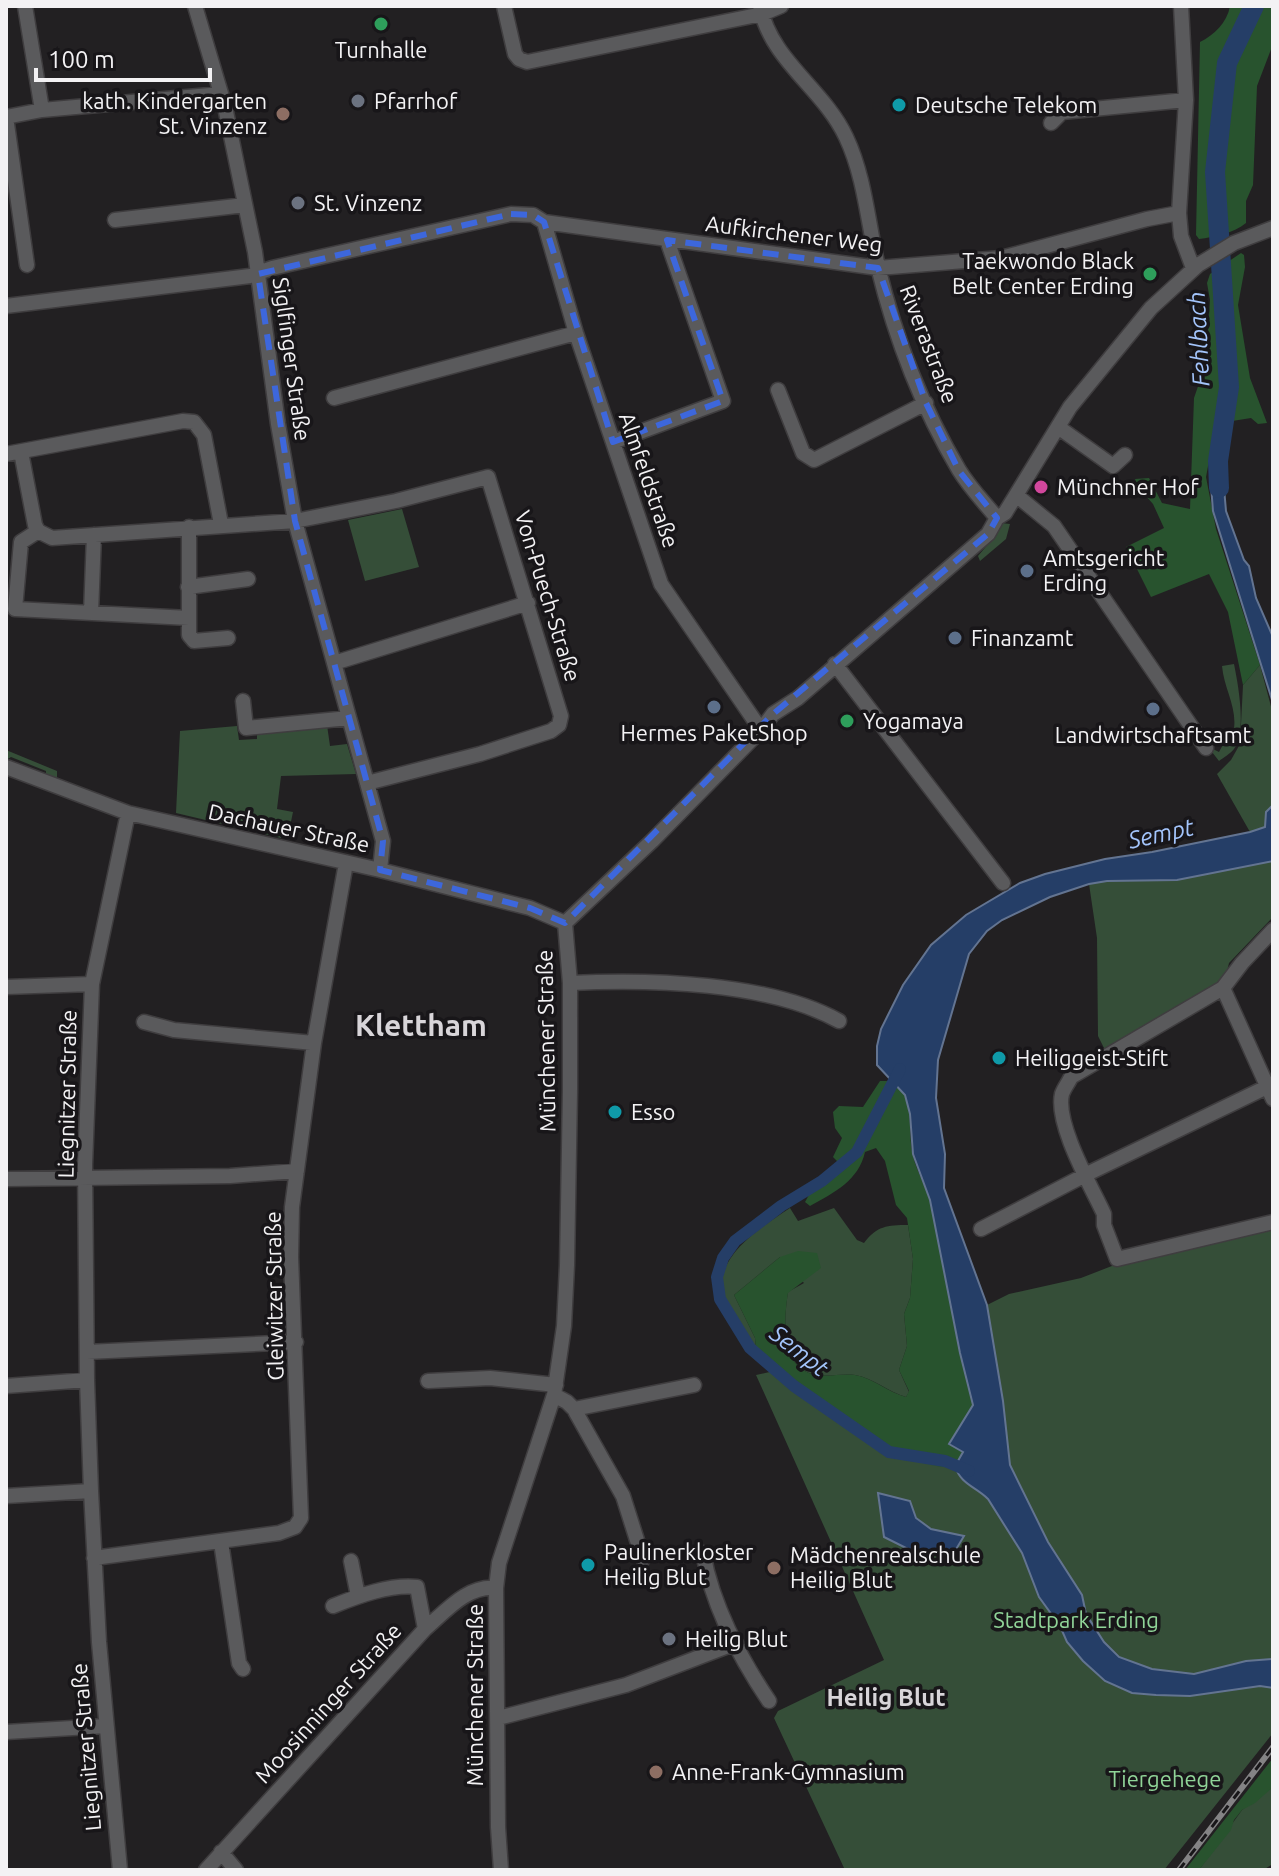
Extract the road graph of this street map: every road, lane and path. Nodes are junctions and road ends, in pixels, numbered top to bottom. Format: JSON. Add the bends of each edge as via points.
{"nodes":[{"id":1,"x":25,"y":6,"type":"edge"},
{"id":2,"x":195,"y":6,"type":"edge"},
{"id":3,"x":781,"y":6,"type":"edge"},
{"id":4,"x":1181,"y":6,"type":"edge"},
{"id":5,"x":761,"y":10,"type":"edge"},
{"id":6,"x":506,"y":12,"type":"edge"},
{"id":7,"x":221,"y":94,"type":"junction"},
{"id":8,"x":1186,"y":100,"type":"junction"},
{"id":9,"x":42,"y":110,"type":"junction"},
{"id":10,"x":6,"y":117,"type":"edge"},
{"id":11,"x":1051,"y":123,"type":"dead end"},
{"id":12,"x":245,"y":205,"type":"junction"},
{"id":13,"x":1179,"y":213,"type":"junction"},
{"id":14,"x":115,"y":220,"type":"dead end"},
{"id":15,"x":544,"y":222,"type":"junction"},
{"id":16,"x":1273,"y":228,"type":"edge"},
{"id":17,"x":667,"y":240,"type":"junction"},
{"id":18,"x":27,"y":265,"type":"dead end"},
{"id":19,"x":878,"y":268,"type":"junction"},
{"id":20,"x":1194,"y":268,"type":"junction"},
{"id":21,"x":258,"y":274,"type":"junction"},
{"id":22,"x":6,"y":306,"type":"edge"},
{"id":23,"x":576,"y":333,"type":"junction"},
{"id":24,"x":778,"y":390,"type":"dead end"},
{"id":25,"x":334,"y":398,"type":"dead end"},
{"id":26,"x":926,"y":403,"type":"junction"},
{"id":27,"x":1058,"y":427,"type":"junction"},
{"id":28,"x":613,"y":442,"type":"junction"},
{"id":29,"x":14,"y":453,"type":"edge"},
{"id":30,"x":1125,"y":455,"type":"dead end"},
{"id":31,"x":1016,"y":495,"type":"junction"},
{"id":32,"x":997,"y":518,"type":"junction"},
{"id":33,"x":295,"y":521,"type":"junction"},
{"id":34,"x":221,"y":524,"type":"junction"},
{"id":35,"x":189,"y":527,"type":"junction"},
{"id":36,"x":38,"y":531,"type":"junction"},
{"id":37,"x":94,"y":535,"type":"junction"},
{"id":38,"x":248,"y":579,"type":"dead end"},
{"id":39,"x":188,"y":587,"type":"junction"},
{"id":40,"x":528,"y":603,"type":"junction"},
{"id":41,"x":91,"y":613,"type":"junction"},
{"id":42,"x":189,"y":618,"type":"junction"},
{"id":43,"x":228,"y":638,"type":"dead end"},
{"id":44,"x":334,"y":663,"type":"junction"},
{"id":45,"x":835,"y":664,"type":"junction"},
{"id":46,"x":243,"y":701,"type":"dead end"},
{"id":47,"x":349,"y":718,"type":"junction"},
{"id":48,"x":761,"y":730,"type":"junction"},
{"id":49,"x":1206,"y":748,"type":"dead end"},
{"id":50,"x":6,"y":767,"type":"edge"},
{"id":51,"x":367,"y":783,"type":"junction"},
{"id":52,"x":128,"y":813,"type":"junction"},
{"id":53,"x":346,"y":863,"type":"junction"},
{"id":54,"x":380,"y":870,"type":"junction"},
{"id":55,"x":1003,"y":883,"type":"dead end"},
{"id":56,"x":565,"y":923,"type":"junction"},
{"id":57,"x":1273,"y":930,"type":"edge"},
{"id":58,"x":570,"y":983,"type":"junction"},
{"id":59,"x":92,"y":984,"type":"junction"},
{"id":60,"x":6,"y":987,"type":"edge"},
{"id":61,"x":1223,"y":988,"type":"junction"},
{"id":62,"x":839,"y":1021,"type":"dead end"},
{"id":63,"x":144,"y":1022,"type":"dead end"},
{"id":64,"x":314,"y":1043,"type":"junction"},
{"id":65,"x":1271,"y":1090,"type":"edge"},
{"id":66,"x":297,"y":1171,"type":"junction"},
{"id":67,"x":1086,"y":1175,"type":"junction"},
{"id":68,"x":86,"y":1178,"type":"junction"},
{"id":69,"x":6,"y":1179,"type":"edge"},
{"id":70,"x":1273,"y":1222,"type":"edge"},
{"id":71,"x":981,"y":1229,"type":"dead end"},
{"id":72,"x":296,"y":1342,"type":"junction"},
{"id":73,"x":87,"y":1352,"type":"junction"},
{"id":74,"x":87,"y":1380,"type":"junction"},
{"id":75,"x":428,"y":1381,"type":"dead end"},
{"id":76,"x":694,"y":1385,"type":"dead end"},
{"id":77,"x":6,"y":1386,"type":"edge"},
{"id":78,"x":555,"y":1390,"type":"junction"},
{"id":79,"x":574,"y":1409,"type":"junction"},
{"id":80,"x":91,"y":1491,"type":"junction"},
{"id":81,"x":6,"y":1496,"type":"edge"},
{"id":82,"x":221,"y":1542,"type":"junction"},
{"id":83,"x":703,"y":1553,"type":"dead end"},
{"id":84,"x":94,"y":1558,"type":"junction"},
{"id":85,"x":643,"y":1559,"type":"dead end"},
{"id":86,"x":351,"y":1561,"type":"dead end"},
{"id":87,"x":496,"y":1588,"type":"junction"},
{"id":88,"x":358,"y":1596,"type":"junction"},
{"id":89,"x":333,"y":1606,"type":"dead end"},
{"id":90,"x":425,"y":1629,"type":"junction"},
{"id":91,"x":736,"y":1643,"type":"junction"},
{"id":92,"x":243,"y":1669,"type":"dead end"},
{"id":93,"x":769,"y":1701,"type":"dead end"},
{"id":94,"x":498,"y":1718,"type":"junction"},
{"id":95,"x":106,"y":1726,"type":"junction"},
{"id":96,"x":6,"y":1732,"type":"edge"},
{"id":97,"x":221,"y":1852,"type":"junction"},
{"id":98,"x":120,"y":1870,"type":"edge"},
{"id":99,"x":206,"y":1870,"type":"edge"},
{"id":100,"x":236,"y":1870,"type":"edge"},
{"id":101,"x":501,"y":1870,"type":"edge"}],
"edges":[{"from":1,"to":9,"type":"street"},
{"from":2,"to":7,"type":"street","name":"Siglfinger Straße"},
{"from":3,"to":5,"type":"street"},
{"from":4,"to":8,"type":"street"},
{"from":5,"to":6,"type":"street","via":[[527,62],[515,54]]},
{"from":5,"to":19,"type":"street","name":"Riverastraße","via":[[780,53],[845,134],[859,174]]},
{"from":7,"to":9,"type":"street"},
{"from":7,"to":12,"type":"street","name":"Siglfinger Straße"},
{"from":8,"to":11,"type":"street","via":[[1062,112]]},
{"from":8,"to":13,"type":"street"},
{"from":9,"to":10,"type":"street"},
{"from":10,"to":18,"type":"street"},
{"from":12,"to":14,"type":"street"},
{"from":12,"to":21,"type":"street","name":"Siglfinger Straße"},
{"from":13,"to":19,"type":"street","name":"Aufkirchener Weg","via":[[1001,258]]},
{"from":13,"to":20,"type":"street","via":[[1181,236]]},
{"from":15,"to":17,"type":"street","name":"Aufkirchener Weg"},
{"from":15,"to":21,"type":"street","name":"Aufkirchener Weg","via":[[533,215],[511,214]]},
{"from":15,"to":23,"type":"street","name":"Almfeldstraße"},
{"from":16,"to":20,"type":"street","name":"Münchener Straße","via":[[1234,243]]},
{"from":17,"to":19,"type":"street","name":"Aufkirchener Weg"},
{"from":17,"to":28,"type":"street","via":[[723,401]]},
{"from":19,"to":26,"type":"street","name":"Riverastraße","via":[[895,329]]},
{"from":20,"to":27,"type":"street","name":"Münchener Straße","via":[[1151,308]]},
{"from":21,"to":22,"type":"street","name":"Aufkirchener Weg"},
{"from":21,"to":33,"type":"street","name":"Siglfinger Straße"},
{"from":23,"to":25,"type":"street"},
{"from":23,"to":28,"type":"street","name":"Almfeldstraße"},
{"from":24,"to":26,"type":"street","via":[[803,453],[814,460]]},
{"from":26,"to":32,"type":"street","name":"Riverastraße","via":[[959,471]]},
{"from":27,"to":30,"type":"street","via":[[1113,466]]},
{"from":27,"to":31,"type":"street","name":"Münchener Straße"},
{"from":28,"to":48,"type":"street","name":"Almfeldstraße","via":[[661,584]]},
{"from":29,"to":34,"type":"street","via":[[194,422],[204,435]]},
{"from":29,"to":36,"type":"street"},
{"from":31,"to":32,"type":"street","name":"Münchener Straße"},
{"from":31,"to":49,"type":"street","via":[[1054,526]]},
{"from":32,"to":45,"type":"street","name":"Münchener Straße","via":[[965,555]]},
{"from":33,"to":34,"type":"street"},
{"from":33,"to":40,"type":"street","name":"Von-Puech-Straße","via":[[488,477]]},
{"from":33,"to":44,"type":"street","name":"Siglfinger Straße"},
{"from":34,"to":35,"type":"street"},
{"from":35,"to":37,"type":"street"},
{"from":35,"to":39,"type":"street"},
{"from":36,"to":37,"type":"street","via":[[52,538]]},
{"from":36,"to":41,"type":"street","via":[[21,542],[15,609]]},
{"from":37,"to":41,"type":"street"},
{"from":38,"to":39,"type":"street"},
{"from":39,"to":42,"type":"street"},
{"from":40,"to":44,"type":"street"},
{"from":40,"to":51,"type":"street","name":"Von-Puech-Straße","via":[[561,716],[559,725],[480,754]]},
{"from":41,"to":42,"type":"street"},
{"from":42,"to":43,"type":"street","via":[[194,641]]},
{"from":44,"to":47,"type":"street","name":"Siglfinger Straße"},
{"from":45,"to":48,"type":"street","name":"Münchener Straße","via":[[778,721]]},
{"from":45,"to":55,"type":"street"},
{"from":46,"to":47,"type":"street","via":[[246,728]]},
{"from":47,"to":51,"type":"street","name":"Siglfinger Straße"},
{"from":48,"to":56,"type":"street","name":"Münchener Straße"},
{"from":50,"to":52,"type":"street","name":"Dachauer Straße"},
{"from":51,"to":54,"type":"street","name":"Siglfinger Straße","via":[[383,841]]},
{"from":52,"to":53,"type":"street","name":"Dachauer Straße"},
{"from":52,"to":59,"type":"street","name":"Liegnitzer Straße"},
{"from":53,"to":54,"type":"street","name":"Dachauer Straße"},
{"from":53,"to":64,"type":"street","name":"Gleiwitzer Straße"},
{"from":54,"to":56,"type":"street","name":"Dachauer Straße","via":[[530,908]]},
{"from":56,"to":58,"type":"street","name":"Münchener Straße"},
{"from":57,"to":61,"type":"street"},
{"from":58,"to":62,"type":"street","via":[[732,990],[799,1002]]},
{"from":58,"to":78,"type":"street","name":"Münchener Straße","via":[[567,1265]]},
{"from":59,"to":60,"type":"street"},
{"from":59,"to":68,"type":"street","name":"Liegnitzer Straße"},
{"from":61,"to":65,"type":"street"},
{"from":61,"to":67,"type":"street","via":[[1071,1077],[1062,1107]]},
{"from":63,"to":64,"type":"street","via":[[174,1030]]},
{"from":64,"to":66,"type":"street","name":"Gleiwitzer Straße"},
{"from":65,"to":67,"type":"street","via":[[1254,1091]]},
{"from":66,"to":68,"type":"street"},
{"from":66,"to":72,"type":"street","name":"Gleiwitzer Straße","via":[[291,1231]]},
{"from":67,"to":70,"type":"street","via":[[1117,1259]]},
{"from":67,"to":71,"type":"street"},
{"from":68,"to":69,"type":"street"},
{"from":68,"to":73,"type":"street","name":"Liegnitzer Straße"},
{"from":72,"to":73,"type":"street"},
{"from":72,"to":82,"type":"street","name":"Gleiwitzer Straße","via":[[301,1518],[292,1529],[279,1533]]},
{"from":73,"to":74,"type":"street","name":"Liegnitzer Straße"},
{"from":74,"to":77,"type":"street"},
{"from":74,"to":80,"type":"street","name":"Liegnitzer Straße"},
{"from":75,"to":78,"type":"street","via":[[490,1378]]},
{"from":76,"to":79,"type":"street"},
{"from":78,"to":79,"type":"street"},
{"from":78,"to":87,"type":"street","name":"Münchener Straße","via":[[499,1563]]},
{"from":79,"to":85,"type":"street","via":[[623,1496]]},
{"from":80,"to":81,"type":"street"},
{"from":80,"to":84,"type":"street","name":"Liegnitzer Straße"},
{"from":82,"to":84,"type":"street","name":"Gleiwitzer Straße"},
{"from":82,"to":92,"type":"street"},
{"from":83,"to":91,"type":"street"},
{"from":84,"to":95,"type":"street","name":"Liegnitzer Straße"},
{"from":86,"to":88,"type":"street"},
{"from":87,"to":90,"type":"street","name":"Moosinninger Straße","via":[[471,1592]]},
{"from":87,"to":94,"type":"street","name":"Münchener Straße"},
{"from":88,"to":89,"type":"street"},
{"from":88,"to":90,"type":"street","via":[[417,1587]]},
{"from":90,"to":97,"type":"street","name":"Moosinninger Straße"},
{"from":91,"to":93,"type":"street"},
{"from":91,"to":94,"type":"street","via":[[626,1685]]},
{"from":94,"to":101,"type":"street","name":"Münchener Straße"},
{"from":95,"to":96,"type":"street"},
{"from":95,"to":98,"type":"street","name":"Liegnitzer Straße"},
{"from":97,"to":99,"type":"street","name":"Moosinninger Straße"},
{"from":97,"to":100,"type":"street"}]}
